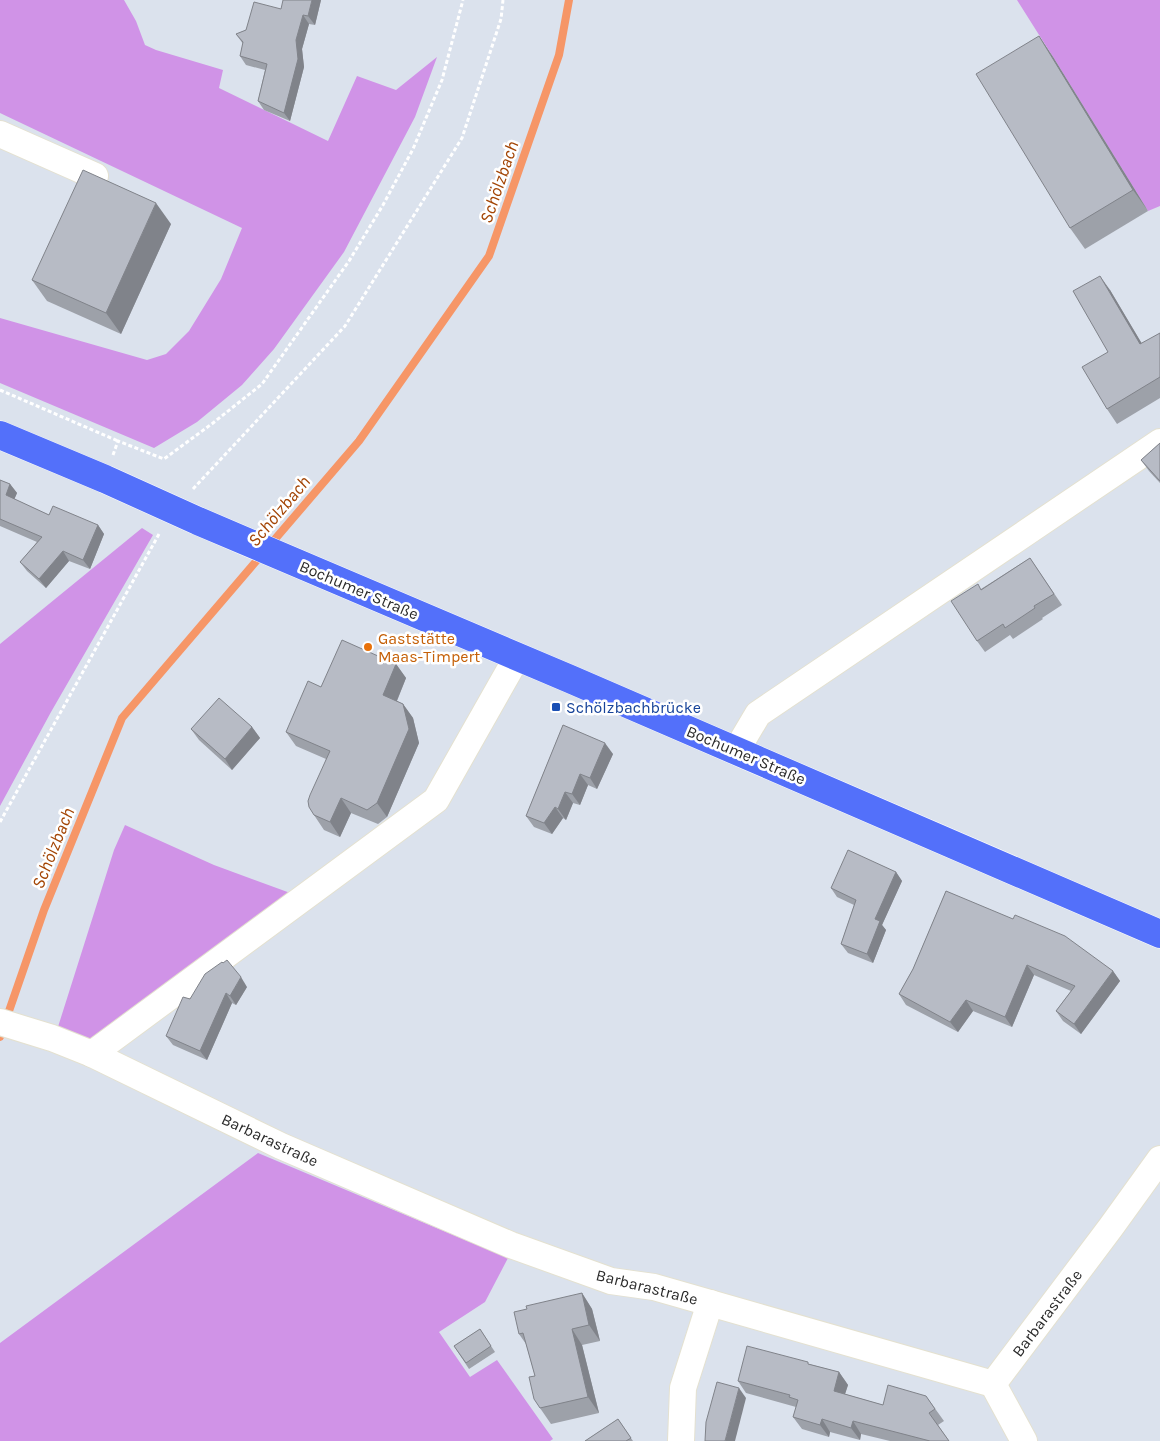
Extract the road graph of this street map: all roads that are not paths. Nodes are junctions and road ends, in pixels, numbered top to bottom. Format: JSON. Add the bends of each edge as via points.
{"nodes":[{"id":1,"x":0,"y":134,"type":"edge"},
{"id":2,"x":95,"y":176,"type":"edge"},
{"id":3,"x":0,"y":435,"type":"edge"},
{"id":4,"x":1160,"y":442,"type":"edge"},
{"id":5,"x":518,"y":657,"type":"junction"},
{"id":6,"x":736,"y":751,"type":"junction"},
{"id":7,"x":1160,"y":934,"type":"edge"},
{"id":8,"x":0,"y":1022,"type":"edge"},
{"id":9,"x":92,"y":1054,"type":"junction"},
{"id":10,"x":1160,"y":1159,"type":"edge"},
{"id":11,"x":710,"y":1303,"type":"junction"},
{"id":12,"x":993,"y":1384,"type":"junction"},
{"id":13,"x":681,"y":1441,"type":"edge"},
{"id":14,"x":1024,"y":1441,"type":"edge"}],
"edges":[{"from":1,"to":2,"type":"street"},
{"from":3,"to":5,"type":"main road","name":"Bochumer Straße","via":[[105,479],[168,519],[198,521]]},
{"from":4,"to":6,"type":"street","via":[[758,714]]},
{"from":5,"to":6,"type":"main road","name":"Bochumer Straße"},
{"from":5,"to":9,"type":"street","via":[[436,800]]},
{"from":6,"to":7,"type":"main road","name":"Bochumer Straße"},
{"from":8,"to":9,"type":"street","name":"Barbarastraße"},
{"from":9,"to":11,"type":"street","name":"Barbarastraße","via":[[281,1146],[511,1244],[611,1281],[654,1287]]},
{"from":10,"to":12,"type":"street","name":"Barbarastraße"},
{"from":11,"to":12,"type":"street","name":"Barbarastraße"},
{"from":11,"to":13,"type":"street","via":[[683,1388]]},
{"from":12,"to":14,"type":"street"}]}
